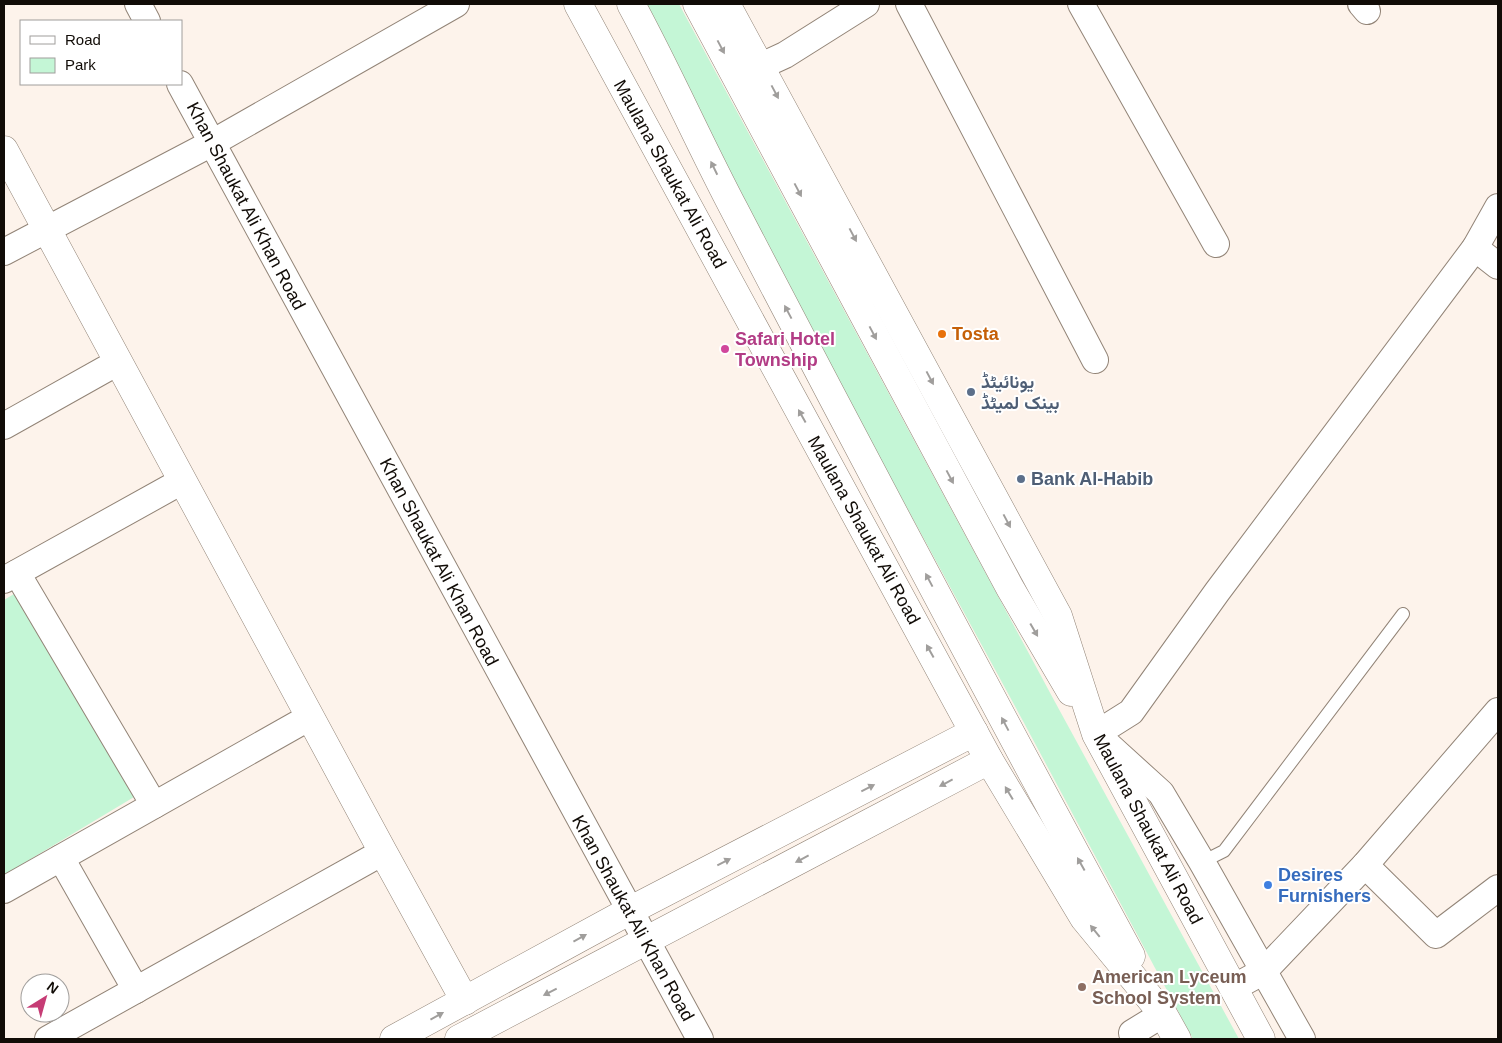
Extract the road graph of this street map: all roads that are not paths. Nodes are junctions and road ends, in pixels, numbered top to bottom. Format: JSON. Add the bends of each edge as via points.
{"nodes":[{"id":1,"x":138,"y":4,"type":"edge"},
{"id":2,"x":456,"y":4,"type":"edge"},
{"id":3,"x":578,"y":4,"type":"edge"},
{"id":4,"x":631,"y":4,"type":"edge"},
{"id":5,"x":697,"y":4,"type":"edge"},
{"id":6,"x":726,"y":4,"type":"edge"},
{"id":7,"x":866,"y":4,"type":"edge"},
{"id":8,"x":909,"y":4,"type":"edge"},
{"id":9,"x":1081,"y":4,"type":"edge"},
{"id":10,"x":146,"y":20,"type":"edge"},
{"id":11,"x":761,"y":66,"type":"junction"},
{"id":12,"x":181,"y":85,"type":"edge"},
{"id":13,"x":212,"y":143,"type":"junction"},
{"id":14,"x":4,"y":150,"type":"edge"},
{"id":15,"x":1498,"y":207,"type":"edge"},
{"id":16,"x":46,"y":229,"type":"junction"},
{"id":17,"x":1216,"y":244,"type":"dead end"},
{"id":18,"x":1475,"y":248,"type":"junction"},
{"id":19,"x":4,"y":252,"type":"edge"},
{"id":20,"x":1498,"y":266,"type":"edge"},
{"id":21,"x":1095,"y":360,"type":"dead end"},
{"id":22,"x":118,"y":362,"type":"junction"},
{"id":23,"x":4,"y":426,"type":"edge"},
{"id":24,"x":182,"y":481,"type":"junction"},
{"id":25,"x":10,"y":576,"type":"edge"},
{"id":26,"x":1403,"y":614,"type":"dead end"},
{"id":27,"x":1498,"y":711,"type":"edge"},
{"id":28,"x":310,"y":717,"type":"junction"},
{"id":29,"x":974,"y":732,"type":"junction"},
{"id":30,"x":1096,"y":734,"type":"junction"},
{"id":31,"x":989,"y":760,"type":"junction"},
{"id":32,"x":154,"y":805,"type":"junction"},
{"id":33,"x":383,"y":852,"type":"junction"},
{"id":34,"x":61,"y":858,"type":"junction"},
{"id":35,"x":1202,"y":862,"type":"junction"},
{"id":36,"x":1365,"y":865,"type":"junction"},
{"id":37,"x":1498,"y":888,"type":"edge"},
{"id":38,"x":4,"y":890,"type":"edge"},
{"id":39,"x":629,"y":911,"type":"junction"},
{"id":40,"x":646,"y":942,"type":"junction"},
{"id":41,"x":1264,"y":971,"type":"junction"},
{"id":42,"x":1233,"y":988,"type":"junction"},
{"id":43,"x":136,"y":990,"type":"junction"},
{"id":44,"x":465,"y":1000,"type":"junction"},
{"id":45,"x":1163,"y":1014,"type":"junction"},
{"id":46,"x":475,"y":1035,"type":"edge"},
{"id":47,"x":48,"y":1039,"type":"edge"},
{"id":48,"x":394,"y":1039,"type":"edge"},
{"id":49,"x":700,"y":1039,"type":"edge"},
{"id":50,"x":1136,"y":1039,"type":"edge"},
{"id":51,"x":1177,"y":1039,"type":"edge"},
{"id":52,"x":1260,"y":1039,"type":"edge"},
{"id":53,"x":1302,"y":1039,"type":"edge"}],
"edges":[{"from":1,"to":10,"type":"street"},
{"from":2,"to":13,"type":"street"},
{"from":29,"to":3,"type":"main road","name":"Maulana Shaukat Ali Road","one_way":true},
{"from":45,"to":4,"type":"main road","one_way":true,"via":[[734,208]]},
{"from":5,"to":30,"type":"main road","one_way":true,"via":[[1010,588]]},
{"from":6,"to":11,"type":"main road","name":"Maulana Shaukat Ali Road"},
{"from":7,"to":11,"type":"street","via":[[785,55]]},
{"from":8,"to":21,"type":"street"},
{"from":9,"to":17,"type":"street"},
{"from":11,"to":30,"type":"main road","name":"Maulana Shaukat Ali Road","one_way":true,"via":[[1058,616]]},
{"from":12,"to":13,"type":"street","name":"Khan Shaukat Ali Khan Road"},
{"from":13,"to":16,"type":"street"},
{"from":13,"to":39,"type":"street","name":"Khan Shaukat Ali Khan Road"},
{"from":14,"to":16,"type":"main road"},
{"from":15,"to":18,"type":"street"},
{"from":16,"to":19,"type":"street"},
{"from":16,"to":22,"type":"main road"},
{"from":18,"to":20,"type":"street"},
{"from":18,"to":30,"type":"street","via":[[1216,592],[1131,712]]},
{"from":22,"to":23,"type":"street"},
{"from":22,"to":24,"type":"main road"},
{"from":24,"to":25,"type":"street"},
{"from":24,"to":28,"type":"main road"},
{"from":25,"to":32,"type":"street"},
{"from":26,"to":35,"type":"lane","via":[[1224,851]]},
{"from":27,"to":36,"type":"street"},
{"from":28,"to":32,"type":"street"},
{"from":28,"to":33,"type":"main road"},
{"from":29,"to":31,"type":"main road","name":"Maulana Shaukat Ali Road"},
{"from":39,"to":29,"type":"main road","one_way":true},
{"from":30,"to":35,"type":"street","via":[[1161,793]]},
{"from":30,"to":42,"type":"main road","name":"Maulana Shaukat Ali Road"},
{"from":31,"to":40,"type":"main road","one_way":true},
{"from":45,"to":31,"type":"main road","name":"Maulana Shaukat Ali Road","one_way":true,"via":[[1084,918]]},
{"from":32,"to":34,"type":"street"},
{"from":33,"to":43,"type":"street"},
{"from":33,"to":44,"type":"main road"},
{"from":34,"to":38,"type":"street"},
{"from":34,"to":43,"type":"street"},
{"from":35,"to":41,"type":"street"},
{"from":36,"to":37,"type":"street","via":[[1436,935]]},
{"from":36,"to":41,"type":"street"},
{"from":39,"to":40,"type":"street","name":"Khan Shaukat Ali Khan Road"},
{"from":44,"to":39,"type":"main road","one_way":true},
{"from":40,"to":46,"type":"main road","one_way":true},
{"from":40,"to":49,"type":"street","name":"Khan Shaukat Ali Khan Road"},
{"from":41,"to":42,"type":"street"},
{"from":41,"to":53,"type":"street"},
{"from":42,"to":52,"type":"main road","name":"Maulana Shaukat Ali Road"},
{"from":43,"to":47,"type":"street"},
{"from":48,"to":44,"type":"main road","one_way":true},
{"from":45,"to":50,"type":"street","via":[[1132,1033]]},
{"from":45,"to":51,"type":"main road","name":"Maulana Shaukat Ali Road"}]}
